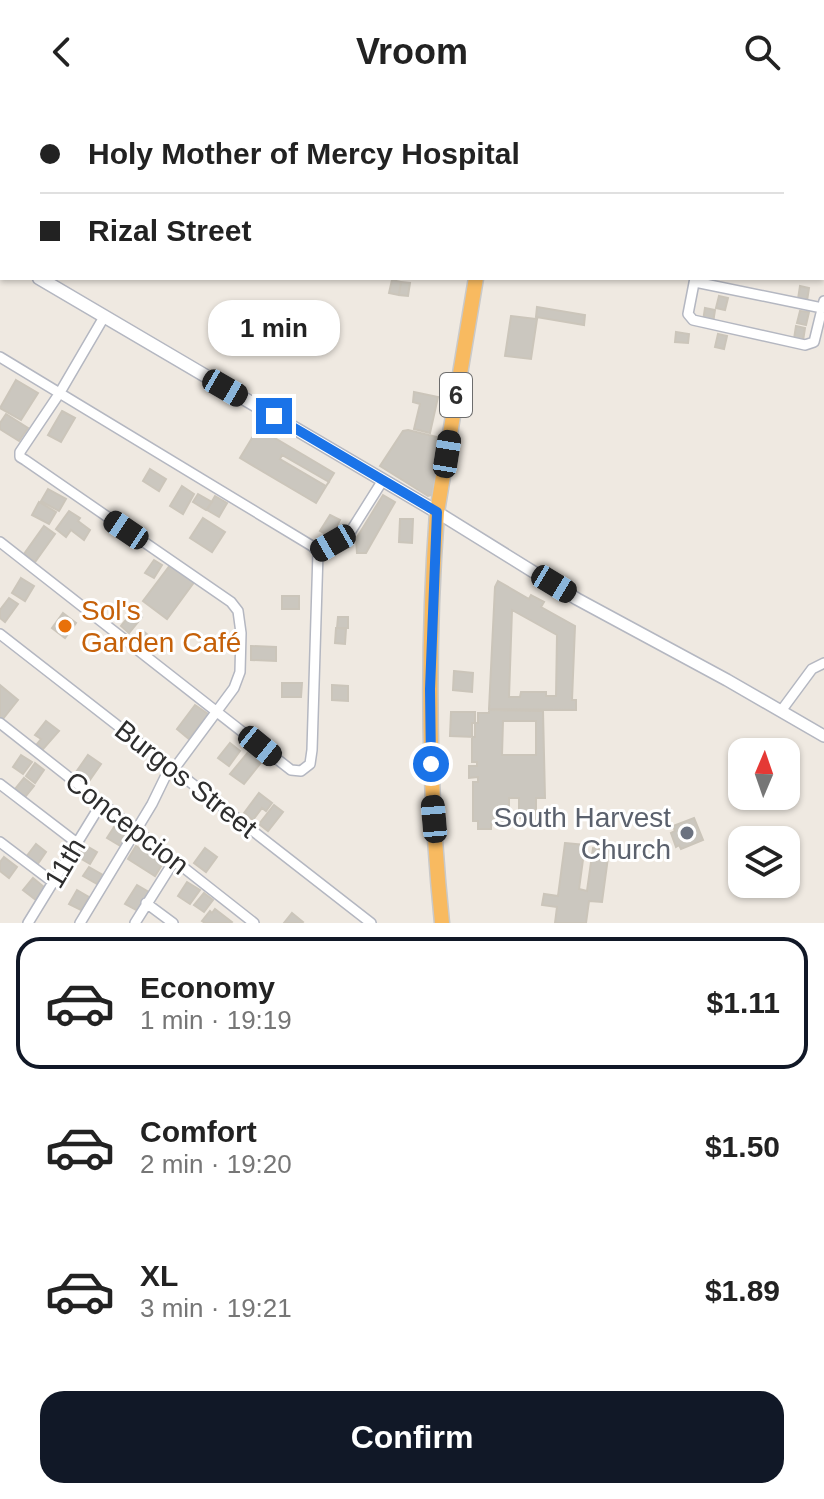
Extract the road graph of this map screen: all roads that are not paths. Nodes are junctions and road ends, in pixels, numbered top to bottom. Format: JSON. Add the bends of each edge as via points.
{"nodes":[{"id":1,"x":42,"y":280,"type":"edge"},
{"id":2,"x":476,"y":280,"type":"edge"},
{"id":3,"x":695,"y":280,"type":"edge"},
{"id":4,"x":823,"y":305,"type":"edge"},
{"id":5,"x":104,"y":317,"type":"junction"},
{"id":6,"x":0,"y":357,"type":"edge"},
{"id":7,"x":59,"y":394,"type":"junction"},
{"id":8,"x":383,"y":480,"type":"junction"},
{"id":9,"x":437,"y":512,"type":"junction"},
{"id":10,"x":0,"y":542,"type":"edge"},
{"id":11,"x":318,"y":552,"type":"junction"},
{"id":12,"x":0,"y":634,"type":"edge"},
{"id":13,"x":824,"y":663,"type":"edge"},
{"id":14,"x":217,"y":711,"type":"junction"},
{"id":15,"x":781,"y":711,"type":"junction"},
{"id":16,"x":0,"y":723,"type":"edge"},
{"id":17,"x":824,"y":736,"type":"edge"},
{"id":18,"x":172,"y":768,"type":"junction"},
{"id":19,"x":0,"y":784,"type":"edge"},
{"id":20,"x":101,"y":804,"type":"junction"},
{"id":21,"x":136,"y":831,"type":"junction"},
{"id":22,"x":0,"y":842,"type":"edge"},
{"id":23,"x":77,"y":843,"type":"junction"},
{"id":24,"x":174,"y":861,"type":"junction"},
{"id":25,"x":54,"y":883,"type":"junction"},
{"id":26,"x":146,"y":903,"type":"junction"},
{"id":27,"x":28,"y":923,"type":"edge"},
{"id":28,"x":80,"y":923,"type":"edge"},
{"id":29,"x":135,"y":923,"type":"edge"},
{"id":30,"x":173,"y":923,"type":"edge"},
{"id":31,"x":254,"y":923,"type":"edge"},
{"id":32,"x":371,"y":923,"type":"edge"},
{"id":33,"x":442,"y":923,"type":"edge"}],
"edges":[{"from":1,"to":5,"type":"main road"},
{"from":2,"to":9,"type":"highway","number":"6"},
{"from":3,"to":4,"type":"street"},
{"from":3,"to":4,"type":"street","via":[[688,314],[693,320],[805,345],[814,342]]},
{"from":5,"to":7,"type":"street"},
{"from":5,"to":8,"type":"main road"},
{"from":6,"to":7,"type":"street"},
{"from":7,"to":11,"type":"street"},
{"from":7,"to":14,"type":"street","via":[[20,457],[238,611],[240,672]]},
{"from":8,"to":9,"type":"main road"},
{"from":8,"to":11,"type":"street","via":[[349,534]]},
{"from":9,"to":15,"type":"street","via":[[577,599]]},
{"from":9,"to":33,"type":"highway","number":"6","via":[[431,789]]},
{"from":10,"to":14,"type":"street"},
{"from":11,"to":14,"type":"street","via":[[310,764],[291,770]]},
{"from":12,"to":18,"type":"street","name":"Burgos Street"},
{"from":13,"to":15,"type":"street","via":[[812,669]]},
{"from":14,"to":18,"type":"street"},
{"from":15,"to":17,"type":"street"},
{"from":16,"to":20,"type":"street","name":"Concepcion"},
{"from":18,"to":21,"type":"street"},
{"from":18,"to":32,"type":"street","name":"Burgos Street"},
{"from":19,"to":23,"type":"street"},
{"from":20,"to":21,"type":"street","name":"Concepcion"},
{"from":20,"to":23,"type":"street","name":"11th"},
{"from":21,"to":24,"type":"street","name":"Concepcion"},
{"from":21,"to":28,"type":"street"},
{"from":22,"to":25,"type":"street"},
{"from":23,"to":25,"type":"street","name":"11th"},
{"from":24,"to":26,"type":"street"},
{"from":24,"to":31,"type":"street","name":"Concepcion"},
{"from":25,"to":27,"type":"street","name":"11th"},
{"from":26,"to":29,"type":"street"},
{"from":26,"to":30,"type":"street"}]}
